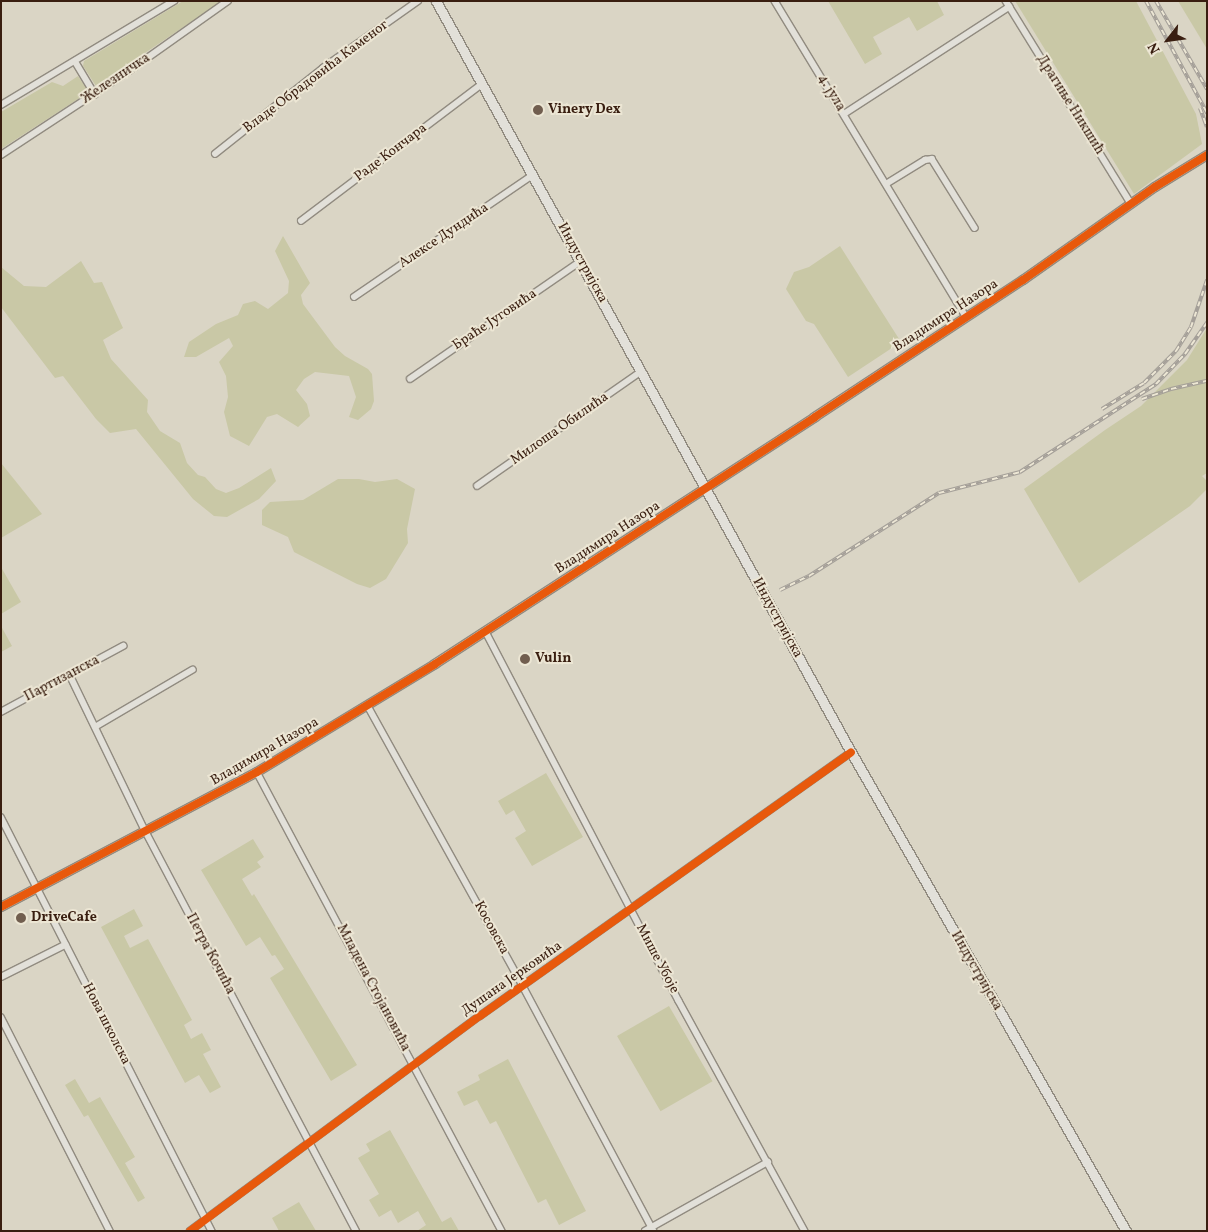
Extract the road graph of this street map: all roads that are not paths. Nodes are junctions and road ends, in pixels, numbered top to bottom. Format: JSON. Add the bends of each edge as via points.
{"nodes":[{"id":1,"x":174,"y":1,"type":"edge"},
{"id":2,"x":228,"y":1,"type":"edge"},
{"id":3,"x":418,"y":1,"type":"edge"},
{"id":4,"x":436,"y":1,"type":"edge"},
{"id":5,"x":775,"y":1,"type":"edge"},
{"id":6,"x":1008,"y":4,"type":"edge"},
{"id":7,"x":75,"y":61,"type":"junction"},
{"id":8,"x":482,"y":84,"type":"junction"},
{"id":9,"x":95,"y":94,"type":"junction"},
{"id":10,"x":1,"y":105,"type":"edge"},
{"id":11,"x":844,"y":114,"type":"junction"},
{"id":12,"x":215,"y":154,"type":"dead end"},
{"id":13,"x":1,"y":155,"type":"edge"},
{"id":14,"x":1207,"y":155,"type":"edge"},
{"id":15,"x":533,"y":175,"type":"junction"},
{"id":16,"x":886,"y":184,"type":"junction"},
{"id":17,"x":1132,"y":203,"type":"junction"},
{"id":18,"x":300,"y":221,"type":"dead end"},
{"id":19,"x":975,"y":228,"type":"dead end"},
{"id":20,"x":581,"y":261,"type":"junction"},
{"id":21,"x":354,"y":296,"type":"dead end"},
{"id":22,"x":966,"y":317,"type":"junction"},
{"id":23,"x":642,"y":371,"type":"junction"},
{"id":24,"x":410,"y":379,"type":"dead end"},
{"id":25,"x":477,"y":486,"type":"dead end"},
{"id":26,"x":706,"y":489,"type":"junction"},
{"id":27,"x":486,"y":632,"type":"junction"},
{"id":28,"x":123,"y":646,"type":"dead end"},
{"id":29,"x":192,"y":670,"type":"dead end"},
{"id":30,"x":70,"y":675,"type":"junction"},
{"id":31,"x":368,"y":706,"type":"junction"},
{"id":32,"x":1,"y":712,"type":"edge"},
{"id":33,"x":95,"y":727,"type":"junction"},
{"id":34,"x":851,"y":752,"type":"junction"},
{"id":35,"x":257,"y":772,"type":"junction"},
{"id":36,"x":1,"y":817,"type":"edge"},
{"id":37,"x":146,"y":832,"type":"junction"},
{"id":38,"x":37,"y":889,"type":"junction"},
{"id":39,"x":1,"y":907,"type":"edge"},
{"id":40,"x":631,"y":910,"type":"junction"},
{"id":41,"x":65,"y":945,"type":"junction"},
{"id":42,"x":1,"y":977,"type":"edge"},
{"id":43,"x":523,"y":986,"type":"junction"},
{"id":44,"x":1,"y":1017,"type":"edge"},
{"id":45,"x":414,"y":1064,"type":"junction"},
{"id":46,"x":310,"y":1142,"type":"junction"},
{"id":47,"x":768,"y":1162,"type":"junction"},
{"id":48,"x":206,"y":1219,"type":"junction"},
{"id":49,"x":653,"y":1229,"type":"edge"},
{"id":50,"x":110,"y":1231,"type":"edge"},
{"id":51,"x":190,"y":1231,"type":"edge"},
{"id":52,"x":212,"y":1231,"type":"edge"},
{"id":53,"x":356,"y":1231,"type":"edge"},
{"id":54,"x":502,"y":1231,"type":"edge"},
{"id":55,"x":645,"y":1231,"type":"edge"},
{"id":56,"x":805,"y":1231,"type":"edge"},
{"id":57,"x":1126,"y":1231,"type":"edge"}],
"edges":[{"from":1,"to":7,"type":"street"},
{"from":2,"to":9,"type":"street","name":"Железничка"},
{"from":3,"to":12,"type":"street","name":"Владе Обрадовића Каменог","via":[[336,59]]},
{"from":4,"to":8,"type":"main road","name":"Индустријска"},
{"from":5,"to":11,"type":"street","name":"4. јула"},
{"from":6,"to":11,"type":"street","name":"Драгиње Никшић"},
{"from":6,"to":17,"type":"street","name":"Драгиње Никшић"},
{"from":7,"to":9,"type":"street"},
{"from":7,"to":10,"type":"street"},
{"from":8,"to":15,"type":"main road","name":"Индустријска"},
{"from":8,"to":18,"type":"street","name":"Раде Кончара"},
{"from":9,"to":13,"type":"street","name":"Железничка"},
{"from":11,"to":16,"type":"street","name":"4. јула"},
{"from":14,"to":17,"type":"street","name":"Владимира Назора"},
{"from":15,"to":20,"type":"main road","name":"Индустријска"},
{"from":15,"to":21,"type":"street","name":"Алексе Дундића"},
{"from":16,"to":19,"type":"street","via":[[925,160],[932,160]]},
{"from":16,"to":22,"type":"street","name":"4. јула"},
{"from":17,"to":22,"type":"street","name":"Владимира Назора"},
{"from":20,"to":23,"type":"main road","name":"Индустријска"},
{"from":20,"to":24,"type":"street","name":"Браће Југовића"},
{"from":22,"to":26,"type":"street","name":"Владимира Назора"},
{"from":23,"to":25,"type":"street","name":"Милоша Обилића"},
{"from":23,"to":26,"type":"main road","name":"Индустријска"},
{"from":26,"to":27,"type":"street","name":"Владимира Назора"},
{"from":26,"to":34,"type":"main road","name":"Индустријска"},
{"from":27,"to":31,"type":"street","name":"Владимира Назора"},
{"from":27,"to":40,"type":"street","name":"Мише Убоје"},
{"from":28,"to":30,"type":"street","name":"Партизанска"},
{"from":29,"to":33,"type":"street"},
{"from":30,"to":32,"type":"street","name":"Партизанска"},
{"from":30,"to":33,"type":"street","name":"Петра Кочића"},
{"from":31,"to":35,"type":"street","name":"Владимира Назора"},
{"from":31,"to":43,"type":"street","name":"Косовска"},
{"from":33,"to":37,"type":"street","name":"Петра Кочића"},
{"from":34,"to":40,"type":"street","name":"Душана Јерковића"},
{"from":34,"to":57,"type":"main road","name":"Индустријска"},
{"from":35,"to":37,"type":"street","name":"Владимира Назора"},
{"from":35,"to":45,"type":"street","name":"Младена Стојановића"},
{"from":36,"to":38,"type":"street","name":"Нова школска"},
{"from":37,"to":38,"type":"street","name":"Владимира Назора"},
{"from":37,"to":46,"type":"street","name":"Петра Кочића"},
{"from":38,"to":39,"type":"street","name":"Владимира Назора"},
{"from":38,"to":41,"type":"street","name":"Нова школска"},
{"from":40,"to":43,"type":"street","name":"Душана Јерковића"},
{"from":40,"to":47,"type":"street","name":"Мише Убоје"},
{"from":41,"to":42,"type":"street"},
{"from":41,"to":48,"type":"street","name":"Нова школска"},
{"from":43,"to":45,"type":"street","name":"Душана Јерковића"},
{"from":43,"to":49,"type":"street","name":"Косовска"},
{"from":44,"to":50,"type":"street"},
{"from":45,"to":46,"type":"street","name":"Душана Јерковића"},
{"from":45,"to":54,"type":"street","name":"Младена Стојановића"},
{"from":46,"to":48,"type":"street","name":"Душана Јерковића"},
{"from":46,"to":53,"type":"street","name":"Петра Кочића"},
{"from":47,"to":49,"type":"street"},
{"from":47,"to":56,"type":"street","name":"Мише Убоје"},
{"from":48,"to":51,"type":"street","name":"Душана Јерковића"},
{"from":48,"to":52,"type":"street","name":"Нова школска"},
{"from":49,"to":55,"type":"street"}]}
